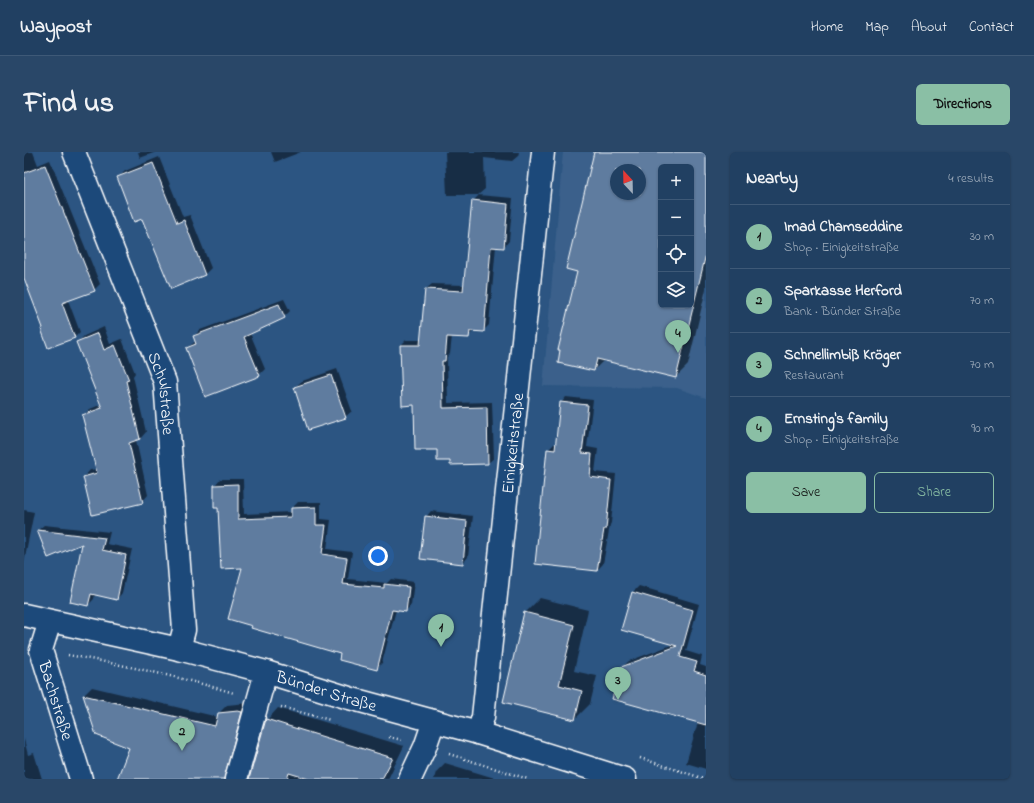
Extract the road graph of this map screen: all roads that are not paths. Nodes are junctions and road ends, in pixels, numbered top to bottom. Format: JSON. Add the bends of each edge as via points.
{"nodes":[{"id":1,"x":74,"y":152,"type":"edge"},
{"id":2,"x":543,"y":152,"type":"edge"},
{"id":3,"x":24,"y":615,"type":"edge"},
{"id":4,"x":50,"y":621,"type":"junction"},
{"id":5,"x":179,"y":649,"type":"junction"},
{"id":6,"x":266,"y":672,"type":"junction"},
{"id":7,"x":434,"y":721,"type":"junction"},
{"id":8,"x":478,"y":733,"type":"junction"},
{"id":9,"x":80,"y":779,"type":"edge"},
{"id":10,"x":236,"y":779,"type":"edge"},
{"id":11,"x":410,"y":779,"type":"edge"},
{"id":12,"x":625,"y":779,"type":"edge"}],
"edges":[{"from":1,"to":5,"type":"street","name":"Schulstraße","via":[[165,382],[184,630]]},
{"from":2,"to":8,"type":"street","name":"Einigkeitstraße","via":[[483,717]]},
{"from":3,"to":4,"type":"street","name":"Bünder Straße"},
{"from":4,"to":5,"type":"street","name":"Bünder Straße"},
{"from":4,"to":9,"type":"street","name":"Bachstraße","via":[[41,650]]},
{"from":5,"to":6,"type":"street","name":"Bünder Straße"},
{"from":6,"to":7,"type":"street","name":"Bünder Straße"},
{"from":6,"to":10,"type":"street"},
{"from":7,"to":8,"type":"street","name":"Bünder Straße"},
{"from":7,"to":11,"type":"street"},
{"from":8,"to":12,"type":"street","name":"Bünder Straße"}]}
